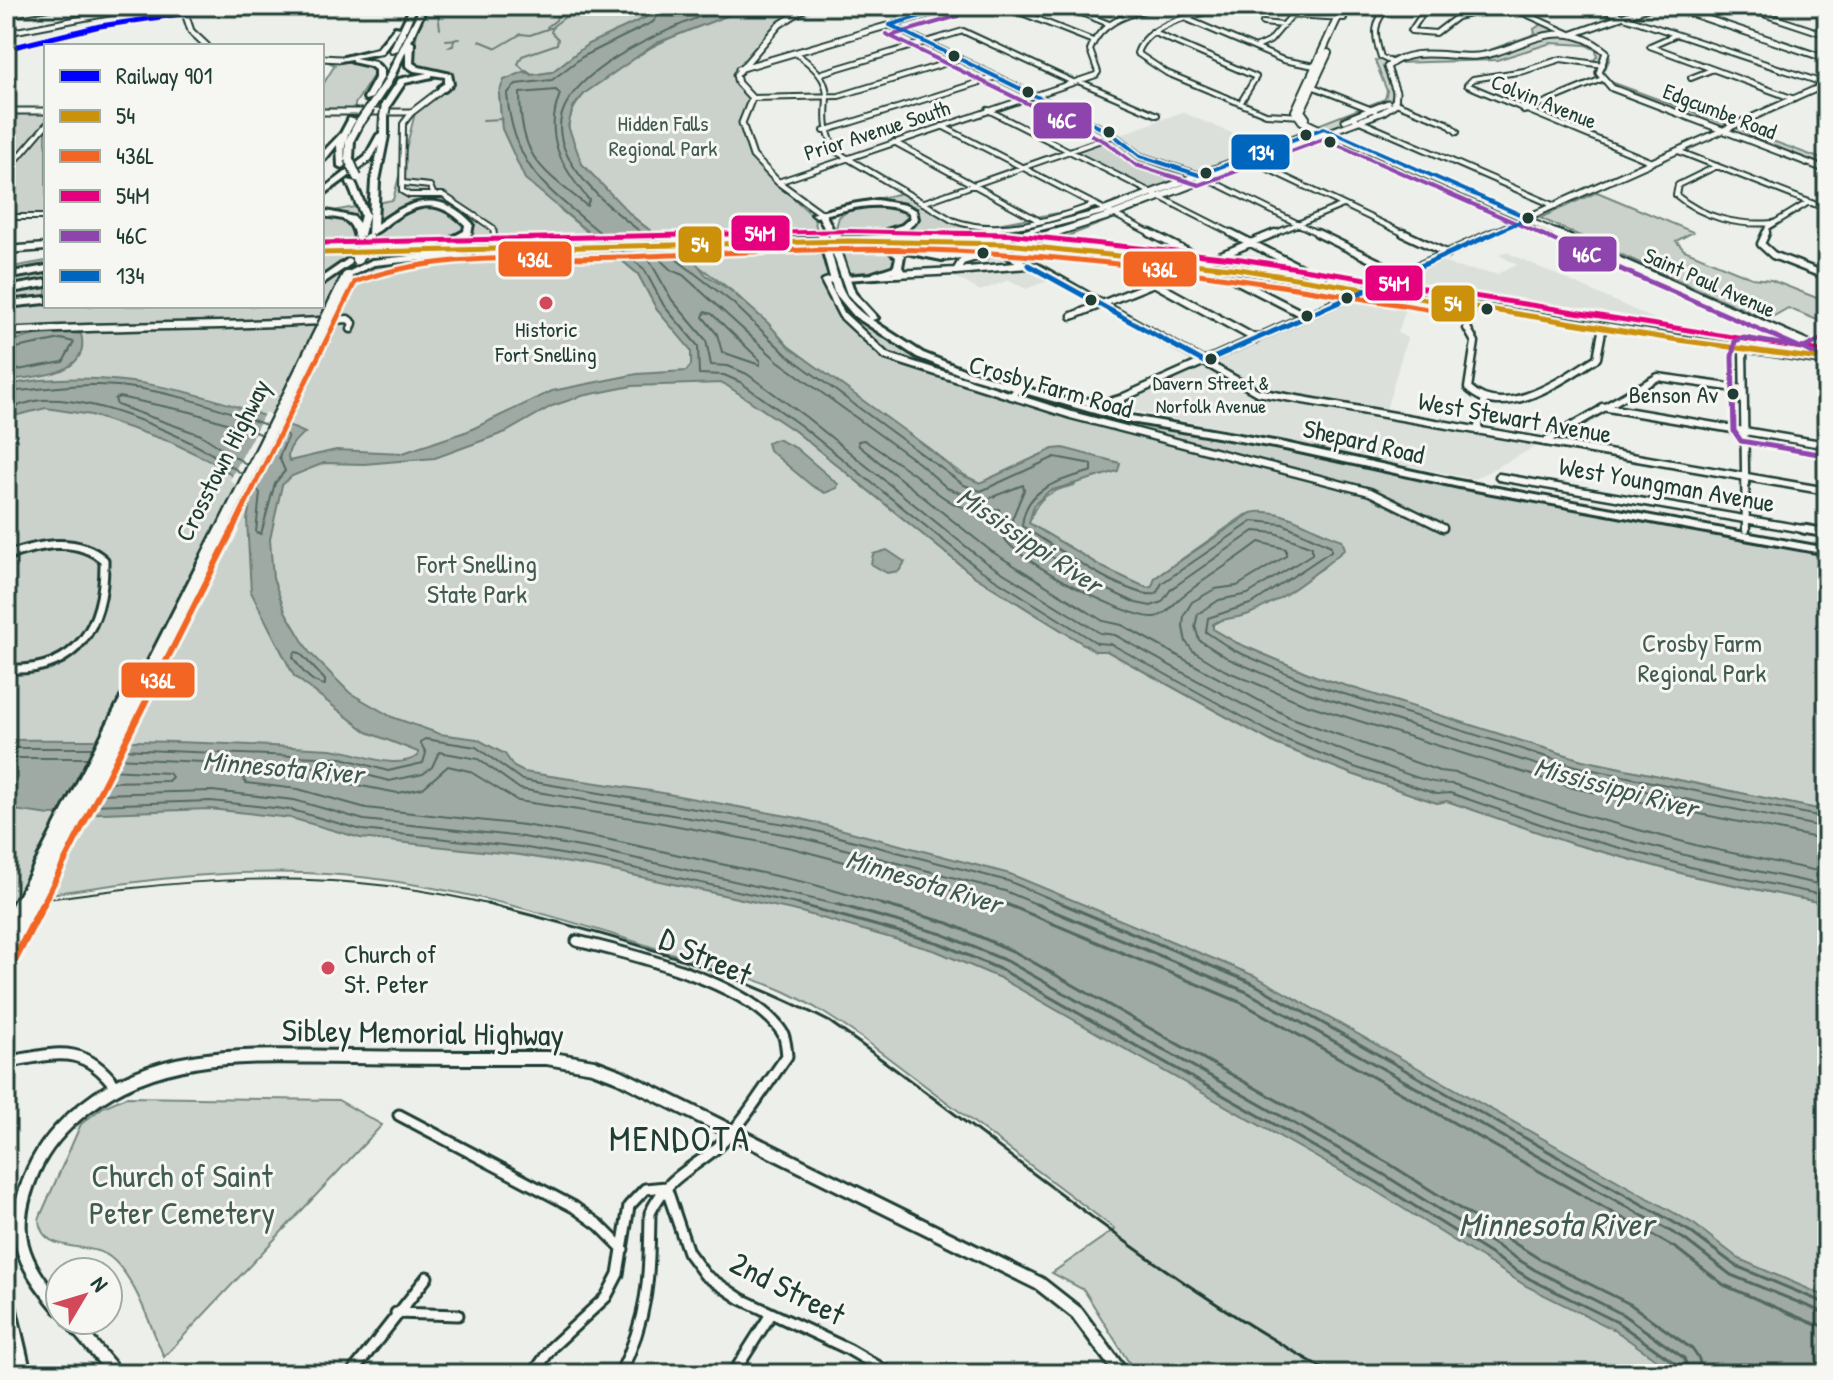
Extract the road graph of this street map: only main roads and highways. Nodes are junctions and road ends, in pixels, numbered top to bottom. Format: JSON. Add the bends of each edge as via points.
{"nodes":[{"id":1,"x":414,"y":6,"type":"edge"},
{"id":2,"x":424,"y":6,"type":"edge"},
{"id":3,"x":1343,"y":6,"type":"edge"},
{"id":4,"x":1350,"y":6,"type":"edge"},
{"id":5,"x":1341,"y":18,"type":"junction"},
{"id":6,"x":410,"y":33,"type":"junction"},
{"id":7,"x":404,"y":45,"type":"junction"},
{"id":8,"x":386,"y":105,"type":"junction"},
{"id":9,"x":366,"y":108,"type":"junction"},
{"id":10,"x":384,"y":117,"type":"junction"},
{"id":11,"x":356,"y":120,"type":"junction"},
{"id":12,"x":1326,"y":130,"type":"junction"},
{"id":13,"x":343,"y":133,"type":"junction"},
{"id":14,"x":324,"y":156,"type":"edge"},
{"id":15,"x":345,"y":162,"type":"junction"},
{"id":16,"x":351,"y":179,"type":"junction"},
{"id":17,"x":324,"y":191,"type":"edge"},
{"id":18,"x":853,"y":207,"type":"junction"},
{"id":19,"x":1108,"y":213,"type":"junction"},
{"id":20,"x":818,"y":214,"type":"joint"},
{"id":21,"x":324,"y":215,"type":"edge"},
{"id":22,"x":375,"y":215,"type":"junction"},
{"id":23,"x":830,"y":236,"type":"junction"},
{"id":24,"x":366,"y":237,"type":"junction"},
{"id":25,"x":960,"y":240,"type":"junction"},
{"id":26,"x":424,"y":245,"type":"junction"},
{"id":27,"x":887,"y":247,"type":"junction"},
{"id":28,"x":558,"y":248,"type":"tunnel mouth"},
{"id":29,"x":485,"y":249,"type":"junction"},
{"id":30,"x":834,"y":249,"type":"joint"},
{"id":31,"x":324,"y":250,"type":"edge"},
{"id":32,"x":324,"y":250,"type":"edge"},
{"id":33,"x":324,"y":251,"type":"edge"},
{"id":34,"x":991,"y":252,"type":"joint"},
{"id":35,"x":349,"y":258,"type":"junction"},
{"id":36,"x":1028,"y":265,"type":"road end"},
{"id":37,"x":44,"y":269,"type":"edge"},
{"id":38,"x":1243,"y":270,"type":"joint"},
{"id":39,"x":900,"y":271,"type":"junction"},
{"id":40,"x":876,"y":275,"type":"joint"},
{"id":41,"x":6,"y":276,"type":"edge"},
{"id":42,"x":345,"y":276,"type":"junction"},
{"id":43,"x":840,"y":278,"type":"junction"},
{"id":44,"x":44,"y":279,"type":"edge"},
{"id":45,"x":324,"y":279,"type":"edge"},
{"id":46,"x":6,"y":283,"type":"edge"},
{"id":47,"x":6,"y":290,"type":"edge"},
{"id":48,"x":44,"y":300,"type":"edge"},
{"id":49,"x":6,"y":304,"type":"edge"},
{"id":50,"x":1824,"y":361,"type":"edge"},
{"id":51,"x":1018,"y":390,"type":"junction"},
{"id":52,"x":1078,"y":401,"type":"junction"},
{"id":53,"x":1110,"y":412,"type":"junction"},
{"id":54,"x":1137,"y":414,"type":"junction"},
{"id":55,"x":1746,"y":524,"type":"junction"},
{"id":56,"x":1715,"y":531,"type":"junction"},
{"id":57,"x":1791,"y":544,"type":"junction"},
{"id":58,"x":1827,"y":544,"type":"edge"},
{"id":59,"x":1827,"y":551,"type":"edge"},
{"id":60,"x":7,"y":944,"type":"edge"},
{"id":61,"x":44,"y":1289,"type":"edge"},
{"id":62,"x":6,"y":1301,"type":"edge"},
{"id":63,"x":84,"y":1336,"type":"edge"},
{"id":64,"x":22,"y":1374,"type":"edge"},
{"id":65,"x":116,"y":1374,"type":"edge"},
{"id":66,"x":1122,"y":1374,"type":"edge"}],
"edges":[{"from":1,"to":9,"type":"highway"},
{"from":1,"to":9,"type":"highway","via":[[385,47],[340,59],[379,69]]},
{"from":2,"to":6,"type":"highway"},
{"from":3,"to":5,"type":"main road"},
{"from":4,"to":5,"type":"main road"},
{"from":5,"to":12,"type":"main road","name":"Saint Paul Avenue","via":[[1300,116]]},
{"from":6,"to":7,"type":"highway"},
{"from":6,"to":8,"type":"highway","via":[[409,64],[448,76],[449,84],[442,89],[441,77],[412,77],[397,85]]},
{"from":7,"to":8,"type":"highway"},
{"from":7,"to":9,"type":"highway","via":[[387,83]]},
{"from":8,"to":10,"type":"highway","bridge":true},
{"from":9,"to":11,"type":"highway","bridge":true},
{"from":10,"to":16,"type":"highway","via":[[375,149]]},
{"from":10,"to":22,"type":"highway"},
{"from":11,"to":13,"type":"highway"},
{"from":11,"to":15,"type":"highway"},
{"from":12,"to":19,"type":"main road"},
{"from":12,"to":19,"type":"main road"},
{"from":13,"to":14,"type":"highway"},
{"from":13,"to":15,"type":"highway","via":[[339,152]]},
{"from":15,"to":16,"type":"highway"},
{"from":16,"to":17,"type":"highway"},
{"from":16,"to":22,"type":"highway"},
{"from":16,"to":24,"type":"highway","via":[[365,215]]},
{"from":18,"to":20,"type":"highway"},
{"from":18,"to":23,"type":"highway","via":[[837,217]]},
{"from":18,"to":23,"type":"highway","via":[[896,205],[914,217],[891,232]]},
{"from":19,"to":25,"type":"highway","via":[[1016,234]]},
{"from":19,"to":34,"type":"main road","bridge":true},
{"from":20,"to":23,"type":"highway"},
{"from":21,"to":24,"type":"highway","via":[[344,216]]},
{"from":22,"to":24,"type":"highway"},
{"from":23,"to":25,"type":"highway"},
{"from":23,"to":27,"type":"highway"},
{"from":23,"to":28,"type":"highway"},
{"from":23,"to":30,"type":"highway","bridge":true},
{"from":24,"to":26,"type":"highway","via":[[394,212],[423,204],[447,207],[469,224],[461,237]]},
{"from":24,"to":35,"type":"highway","bridge":true},
{"from":25,"to":36,"type":"highway","via":[[1004,251]]},
{"from":25,"to":38,"type":"highway"},
{"from":26,"to":29,"type":"highway"},
{"from":26,"to":31,"type":"highway"},
{"from":27,"to":34,"type":"highway","via":[[942,257]]},
{"from":27,"to":39,"type":"highway","via":[[900,256]]},
{"from":29,"to":32,"type":"highway"},
{"from":29,"to":35,"type":"highway"},
{"from":29,"to":42,"type":"highway","via":[[372,263]]},
{"from":30,"to":43,"type":"highway","name":"Shepard Road"},
{"from":33,"to":35,"type":"highway"},
{"from":35,"to":42,"type":"highway"},
{"from":35,"to":45,"type":"highway"},
{"from":37,"to":41,"type":"highway"},
{"from":38,"to":50,"type":"main road"},
{"from":39,"to":40,"type":"highway"},
{"from":39,"to":43,"type":"main road"},
{"from":40,"to":43,"type":"main road"},
{"from":42,"to":60,"type":"highway","bridge":true,"via":[[132,710]]},
{"from":43,"to":51,"type":"highway","name":"Shepard Road","via":[[838,292],[857,314],[920,355]]},
{"from":44,"to":46,"type":"highway"},
{"from":44,"to":47,"type":"highway"},
{"from":48,"to":49,"type":"highway"},
{"from":51,"to":52,"type":"highway","name":"Shepard Road"},
{"from":51,"to":53,"type":"highway","name":"Shepard Road"},
{"from":52,"to":53,"type":"highway","name":"Shepard Road"},
{"from":52,"to":54,"type":"highway","via":[[1105,404],[1122,398],[1122,408]]},
{"from":53,"to":54,"type":"highway","name":"Shepard Road"},
{"from":53,"to":56,"type":"highway","name":"Shepard Road"},
{"from":54,"to":55,"type":"highway","name":"Shepard Road","via":[[1470,480]]},
{"from":55,"to":56,"type":"highway","via":[[1738,532]]},
{"from":55,"to":57,"type":"highway","via":[[1756,537]]},
{"from":55,"to":58,"type":"highway","name":"Shepard Road"},
{"from":56,"to":57,"type":"highway","name":"Shepard Road"},
{"from":57,"to":59,"type":"highway","name":"Shepard Road"},
{"from":61,"to":66,"type":"main road","name":"Sibley Memorial Highway","via":[[22,1253],[18,1221],[37,1162],[88,1105],[161,1066],[213,1057],[547,1058],[611,1072],[1056,1293],[1086,1321]]},
{"from":62,"to":64,"type":"highway"},
{"from":63,"to":65,"type":"main road"}]}
